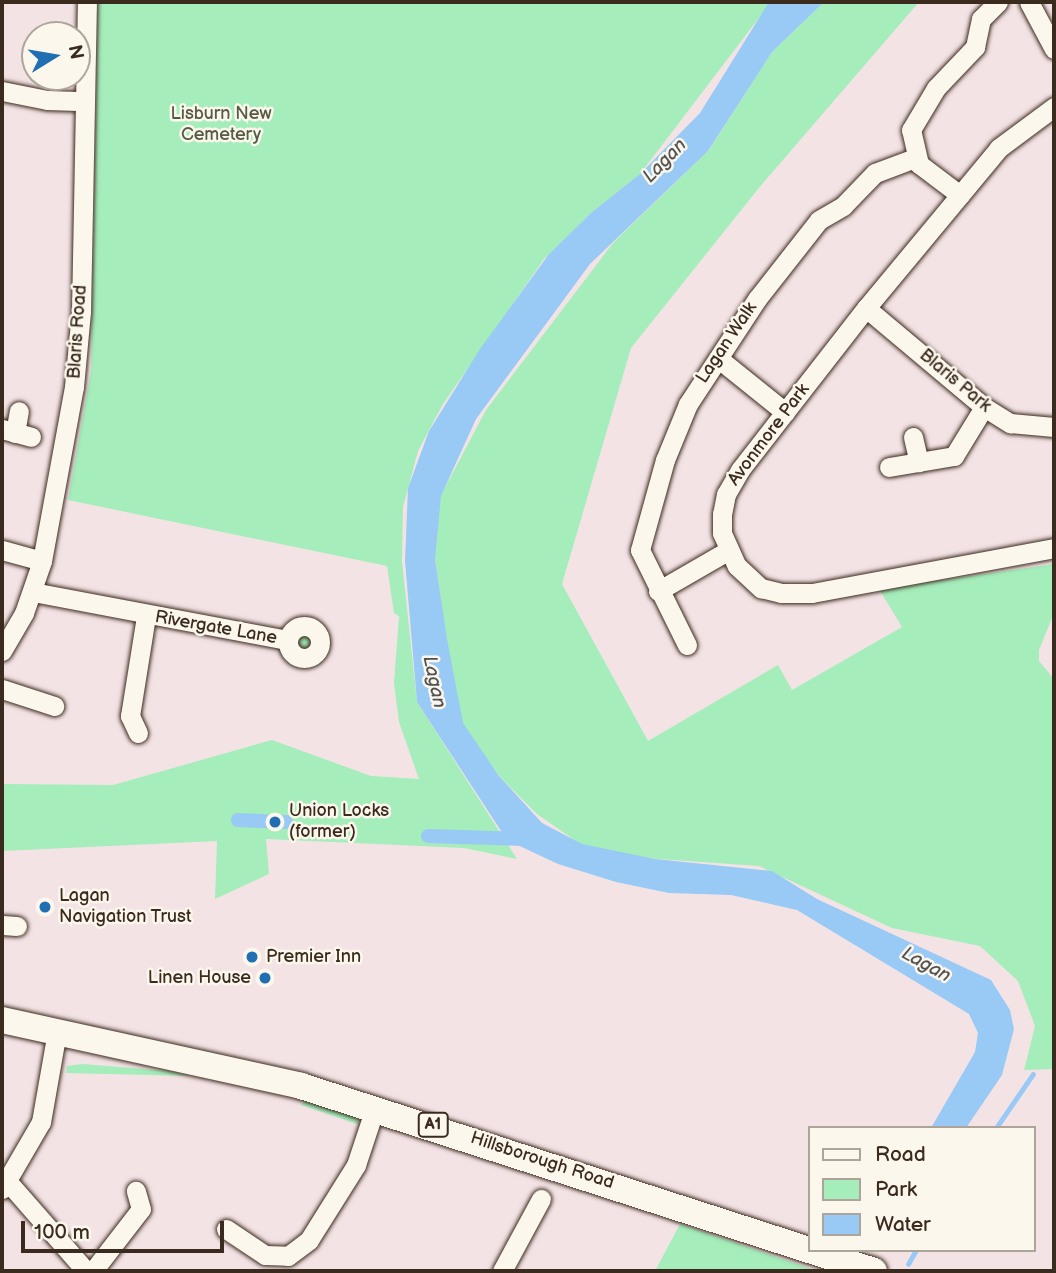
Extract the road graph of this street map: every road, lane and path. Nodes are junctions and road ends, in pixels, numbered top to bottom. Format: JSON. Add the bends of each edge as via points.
{"nodes":[{"id":1,"x":87,"y":2,"type":"edge"},
{"id":2,"x":998,"y":2,"type":"edge"},
{"id":3,"x":1029,"y":2,"type":"edge"},
{"id":4,"x":1054,"y":49,"type":"edge"},
{"id":5,"x":2,"y":91,"type":"edge"},
{"id":6,"x":85,"y":101,"type":"junction"},
{"id":7,"x":1054,"y":107,"type":"edge"},
{"id":8,"x":915,"y":158,"type":"junction"},
{"id":9,"x":960,"y":195,"type":"junction"},
{"id":10,"x":866,"y":308,"type":"junction"},
{"id":11,"x":719,"y":359,"type":"junction"},
{"id":12,"x":984,"y":407,"type":"junction"},
{"id":13,"x":19,"y":411,"type":"dead end"},
{"id":14,"x":785,"y":412,"type":"junction"},
{"id":15,"x":1054,"y":427,"type":"edge"},
{"id":16,"x":16,"y":433,"type":"edge"},
{"id":17,"x":913,"y":437,"type":"dead end"},
{"id":18,"x":919,"y":462,"type":"junction"},
{"id":19,"x":889,"y":467,"type":"dead end"},
{"id":20,"x":1054,"y":548,"type":"edge"},
{"id":21,"x":2,"y":550,"type":"edge"},
{"id":22,"x":729,"y":551,"type":"junction"},
{"id":23,"x":42,"y":562,"type":"junction"},
{"id":24,"x":658,"y":591,"type":"junction"},
{"id":25,"x":33,"y":592,"type":"junction"},
{"id":26,"x":146,"y":616,"type":"junction"},
{"id":27,"x":287,"y":640,"type":"dead end"},
{"id":28,"x":687,"y":645,"type":"dead end"},
{"id":29,"x":2,"y":651,"type":"edge"},
{"id":30,"x":2,"y":689,"type":"edge"},
{"id":31,"x":54,"y":706,"type":"dead end"},
{"id":32,"x":138,"y":733,"type":"dead end"},
{"id":33,"x":2,"y":1020,"type":"edge"},
{"id":34,"x":57,"y":1031,"type":"junction"},
{"id":35,"x":375,"y":1108,"type":"junction"},
{"id":36,"x":5,"y":1185,"type":"edge"},
{"id":37,"x":541,"y":1199,"type":"dead end"},
{"id":38,"x":142,"y":1201,"type":"dead end"},
{"id":39,"x":226,"y":1228,"type":"dead end"},
{"id":40,"x":808,"y":1250,"type":"edge"},
{"id":41,"x":813,"y":1252,"type":"edge"},
{"id":42,"x":86,"y":1271,"type":"edge"},
{"id":43,"x":93,"y":1271,"type":"edge"},
{"id":44,"x":502,"y":1271,"type":"edge"},
{"id":45,"x":874,"y":1271,"type":"edge"}],
"edges":[{"from":1,"to":6,"type":"street","name":"Blaris Road"},
{"from":2,"to":8,"type":"street","via":[[981,19],[975,47],[917,115],[911,130]]},
{"from":3,"to":4,"type":"street"},
{"from":5,"to":6,"type":"street","via":[[47,100]]},
{"from":6,"to":23,"type":"street","name":"Blaris Road","via":[[78,350]]},
{"from":7,"to":9,"type":"street","name":"Avonmore Park","via":[[999,148]]},
{"from":8,"to":9,"type":"street"},
{"from":8,"to":11,"type":"street","name":"Lagan Walk","via":[[875,173],[843,206],[819,220],[757,299]]},
{"from":9,"to":10,"type":"street","name":"Avonmore Park"},
{"from":10,"to":12,"type":"street","name":"Blaris Park"},
{"from":10,"to":14,"type":"street","name":"Avonmore Park"},
{"from":11,"to":14,"type":"street"},
{"from":11,"to":24,"type":"street","name":"Lagan Walk","via":[[677,428],[644,525],[640,550]]},
{"from":12,"to":15,"type":"street","name":"Blaris Park","via":[[1010,423]]},
{"from":12,"to":18,"type":"street","via":[[954,456]]},
{"from":13,"to":16,"type":"street"},
{"from":14,"to":22,"type":"street","name":"Avonmore Park","via":[[726,494],[722,533]]},
{"from":17,"to":18,"type":"street"},
{"from":18,"to":19,"type":"street"},
{"from":20,"to":22,"type":"street","name":"Avonmore Park","via":[[797,594],[761,588],[737,566]]},
{"from":21,"to":23,"type":"street"},
{"from":22,"to":24,"type":"street"},
{"from":23,"to":25,"type":"street","name":"Blaris Road"},
{"from":24,"to":28,"type":"street","name":"Lagan Walk"},
{"from":25,"to":26,"type":"street","name":"Rivergate Lane"},
{"from":25,"to":29,"type":"street","name":"Blaris Road"},
{"from":26,"to":27,"type":"street","name":"Rivergate Lane"},
{"from":26,"to":32,"type":"street","name":"Rivergate Lane","via":[[130,716]]},
{"from":30,"to":31,"type":"street"},
{"from":33,"to":34,"type":"highway","name":"Hillsborough Road","number":"A1"},
{"from":34,"to":35,"type":"highway","name":"Hillsborough Road","number":"A1","via":[[235,1068]]},
{"from":34,"to":36,"type":"street","via":[[41,1122]]},
{"from":35,"to":39,"type":"street","via":[[356,1165],[309,1240],[288,1256],[265,1255]]},
{"from":35,"to":40,"type":"highway","name":"Hillsborough Road","number":"A1"},
{"from":36,"to":42,"type":"street"},
{"from":37,"to":44,"type":"street"},
{"from":38,"to":43,"type":"street"},
{"from":41,"to":45,"type":"highway","name":"Hillsborough Road","number":"A1"}]}
